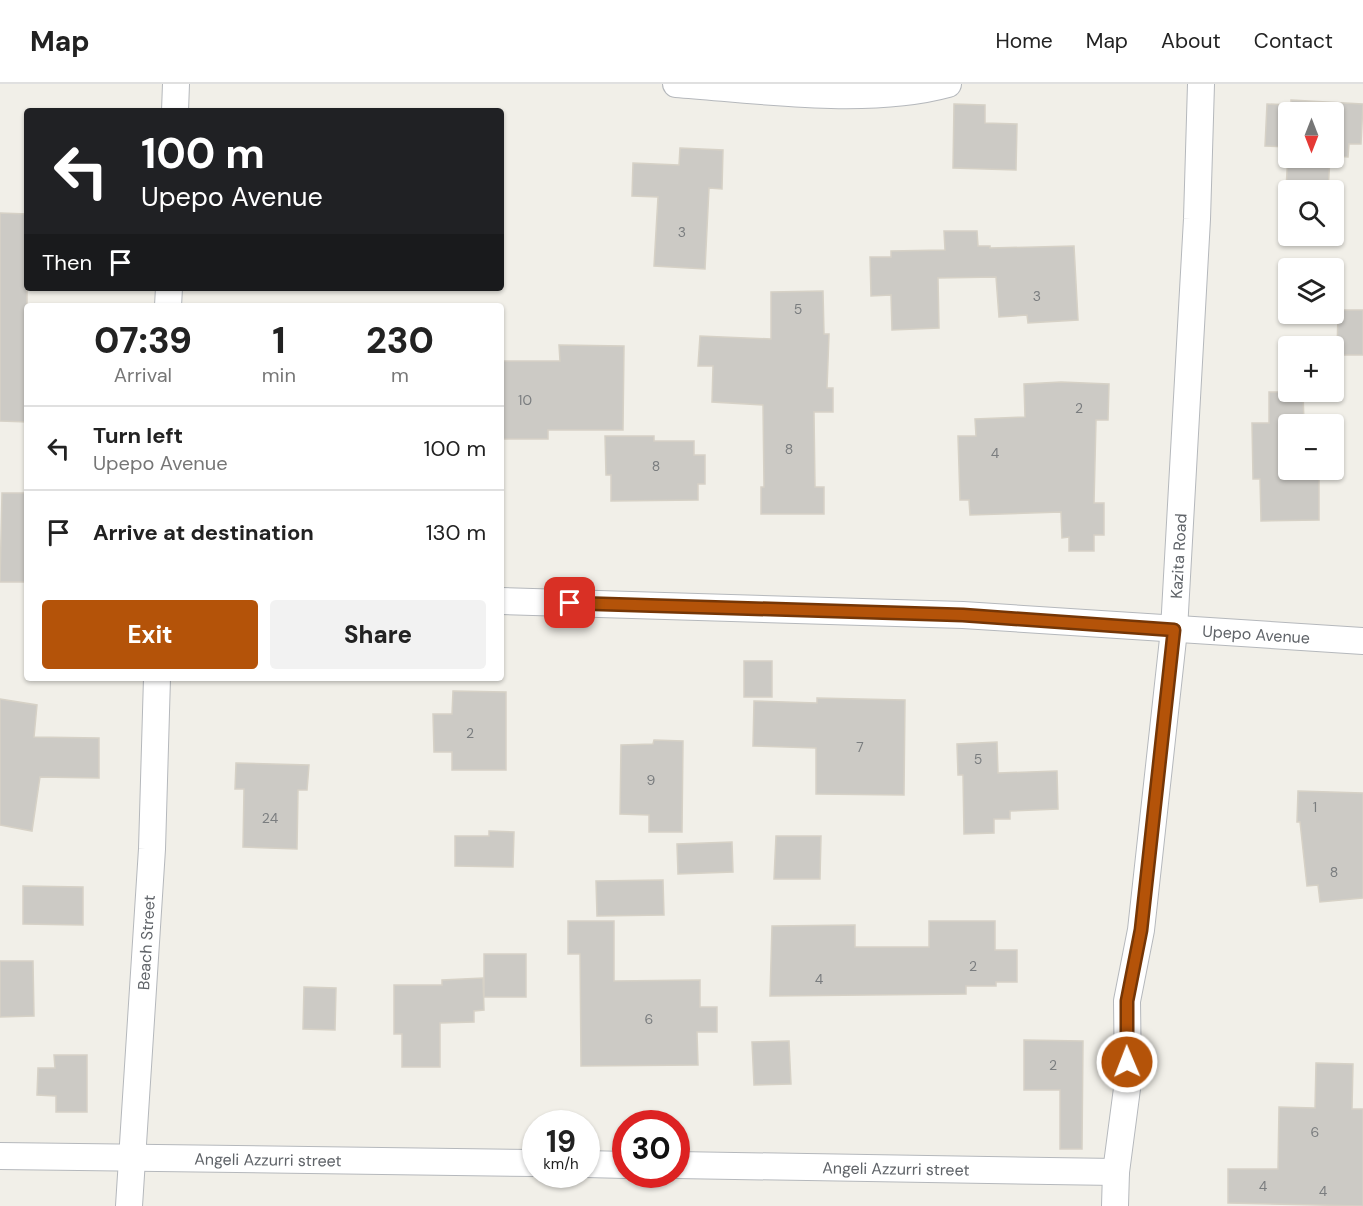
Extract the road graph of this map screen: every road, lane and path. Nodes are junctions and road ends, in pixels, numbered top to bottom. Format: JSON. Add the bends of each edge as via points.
{"nodes":[{"id":1,"x":176,"y":84,"type":"edge"},
{"id":2,"x":676,"y":84,"type":"edge"},
{"id":3,"x":948,"y":84,"type":"edge"},
{"id":4,"x":1201,"y":84,"type":"edge"},
{"id":5,"x":175,"y":108,"type":"edge"},
{"id":6,"x":504,"y":601,"type":"edge"},
{"id":7,"x":1174,"y":630,"type":"junction"},
{"id":8,"x":1363,"y":641,"type":"edge"},
{"id":9,"x":157,"y":681,"type":"edge"},
{"id":10,"x":0,"y":1155,"type":"edge"},
{"id":11,"x":131,"y":1157,"type":"junction"},
{"id":12,"x":522,"y":1163,"type":"edge"},
{"id":13,"x":690,"y":1165,"type":"edge"},
{"id":14,"x":1116,"y":1172,"type":"junction"},
{"id":15,"x":129,"y":1206,"type":"edge"},
{"id":16,"x":1115,"y":1206,"type":"edge"}],
"edges":[{"from":1,"to":5,"type":"street"},
{"from":2,"to":3,"type":"street","via":[[849,94],[924,90]]},
{"from":4,"to":7,"type":"street","name":"Kazita Road"},
{"from":6,"to":7,"type":"street","name":"Upepo Avenue","via":[[963,615]]},
{"from":7,"to":8,"type":"street","name":"Upepo Avenue"},
{"from":7,"to":14,"type":"street","name":"Kazita Road","via":[[1141,930],[1127,1001],[1128,1081]]},
{"from":9,"to":11,"type":"street","name":"Beach Street","via":[[152,849]]},
{"from":10,"to":11,"type":"street","name":"Angeli Azzurri street"},
{"from":11,"to":12,"type":"street","name":"Angeli Azzurri street"},
{"from":11,"to":15,"type":"street","name":"Beach Street"},
{"from":13,"to":14,"type":"street","name":"Angeli Azzurri street"},
{"from":14,"to":16,"type":"street","name":"Kazita Road"}]}
